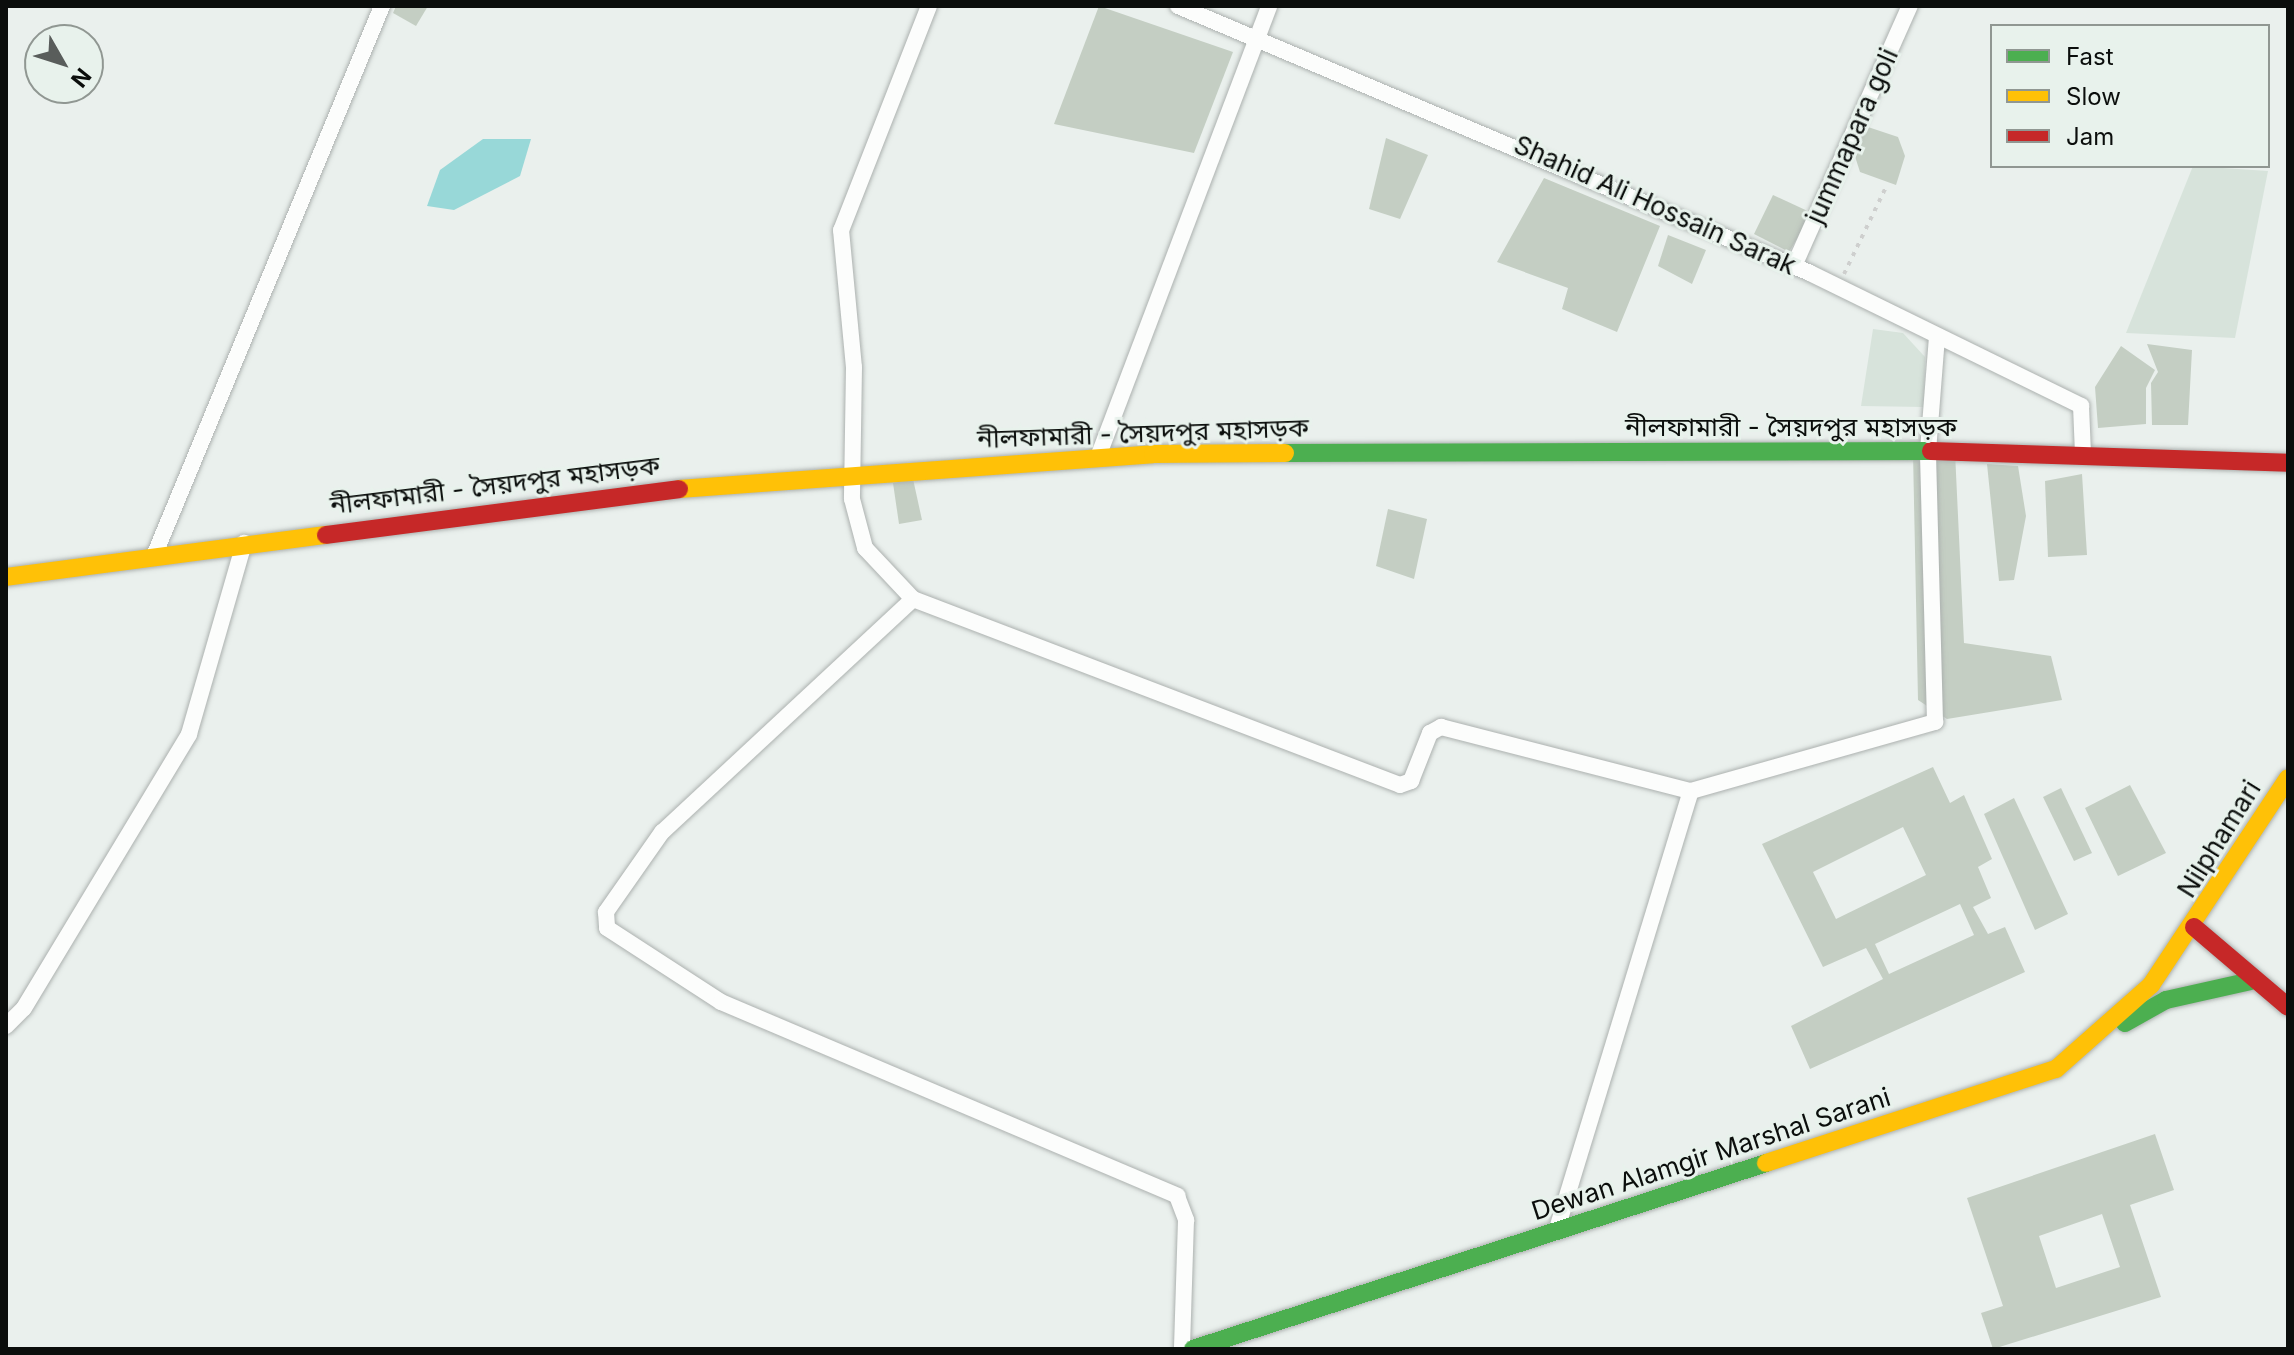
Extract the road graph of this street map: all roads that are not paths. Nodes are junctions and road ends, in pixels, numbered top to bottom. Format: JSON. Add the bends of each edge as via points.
{"nodes":[{"id":1,"x":382,"y":6,"type":"edge"},
{"id":2,"x":929,"y":6,"type":"edge"},
{"id":3,"x":1178,"y":6,"type":"edge"},
{"id":4,"x":1269,"y":6,"type":"edge"},
{"id":5,"x":1910,"y":6,"type":"edge"},
{"id":6,"x":1255,"y":35,"type":"junction"},
{"id":7,"x":1794,"y":266,"type":"junction"},
{"id":8,"x":1937,"y":336,"type":"junction"},
{"id":9,"x":1928,"y":451,"type":"junction"},
{"id":10,"x":2083,"y":453,"type":"junction"},
{"id":11,"x":1098,"y":457,"type":"junction"},
{"id":12,"x":2288,"y":463,"type":"edge"},
{"id":13,"x":851,"y":475,"type":"junction"},
{"id":14,"x":244,"y":543,"type":"junction"},
{"id":15,"x":154,"y":556,"type":"junction"},
{"id":16,"x":6,"y":577,"type":"edge"},
{"id":17,"x":913,"y":599,"type":"junction"},
{"id":18,"x":2288,"y":778,"type":"edge"},
{"id":19,"x":1691,"y":791,"type":"junction"},
{"id":20,"x":2194,"y":927,"type":"junction"},
{"id":21,"x":2251,"y":981,"type":"junction"},
{"id":22,"x":2288,"y":1007,"type":"edge"},
{"id":23,"x":6,"y":1026,"type":"edge"},
{"id":24,"x":2099,"y":1037,"type":"junction"},
{"id":25,"x":1556,"y":1232,"type":"junction"},
{"id":26,"x":1182,"y":1349,"type":"edge"},
{"id":27,"x":1193,"y":1349,"type":"edge"}],
"edges":[{"from":1,"to":15,"type":"street"},
{"from":2,"to":13,"type":"street","via":[[841,230],[854,367]]},
{"from":3,"to":6,"type":"street","name":"Shahid Ali Hossain Sarak"},
{"from":4,"to":6,"type":"street"},
{"from":5,"to":7,"type":"street","name":"jummapara goli"},
{"from":6,"to":7,"type":"street","name":"Shahid Ali Hossain Sarak"},
{"from":6,"to":11,"type":"street"},
{"from":7,"to":8,"type":"street","name":"Shahid Ali Hossain Sarak"},
{"from":8,"to":9,"type":"street"},
{"from":8,"to":10,"type":"street","name":"Shahid Ali Hossain Sarak","via":[[2081,406]]},
{"from":9,"to":10,"type":"main road","name":"নীলফামারী - সৈয়দপুর মহাসড়ক"},
{"from":9,"to":11,"type":"main road","name":"নীলফামারী - সৈয়দপুর মহাসড়ক"},
{"from":9,"to":19,"type":"street","via":[[1935,722]]},
{"from":10,"to":12,"type":"main road","name":"নীলফামারী - সৈয়দপুর মহাসড়ক"},
{"from":11,"to":13,"type":"main road","name":"নীলফামারী - সৈয়দপুর মহাসড়ক"},
{"from":13,"to":14,"type":"main road","name":"নীলফামারী - সৈয়দপুর মহাসড়ক","via":[[712,485]]},
{"from":13,"to":17,"type":"street","via":[[865,548]]},
{"from":14,"to":15,"type":"main road","name":"নীলফামারী - সৈয়দপুর মহাসড়ক"},
{"from":14,"to":23,"type":"street","via":[[189,734],[24,1008]]},
{"from":15,"to":16,"type":"main road","name":"নীলফামারী - সৈয়দপুর মহাসড়ক"},
{"from":17,"to":19,"type":"street","via":[[1400,785],[1411,781],[1430,733],[1455,727]]},
{"from":17,"to":26,"type":"street","via":[[662,832],[606,912],[607,928],[721,1002],[1177,1196],[1186,1220]]},
{"from":18,"to":20,"type":"main road","name":"Nilphamari"},
{"from":19,"to":25,"type":"street"},
{"from":20,"to":21,"type":"main road"},
{"from":20,"to":24,"type":"main road","name":"Dewan Alamgir Marshal Sarani","via":[[2151,985]]},
{"from":21,"to":22,"type":"main road"},
{"from":21,"to":24,"type":"main road","via":[[2166,1000]]},
{"from":24,"to":25,"type":"main road","name":"Dewan Alamgir Marshal Sarani","via":[[2056,1069]]},
{"from":25,"to":27,"type":"main road","name":"Dewan Alamgir Marshal Sarani"}]}
